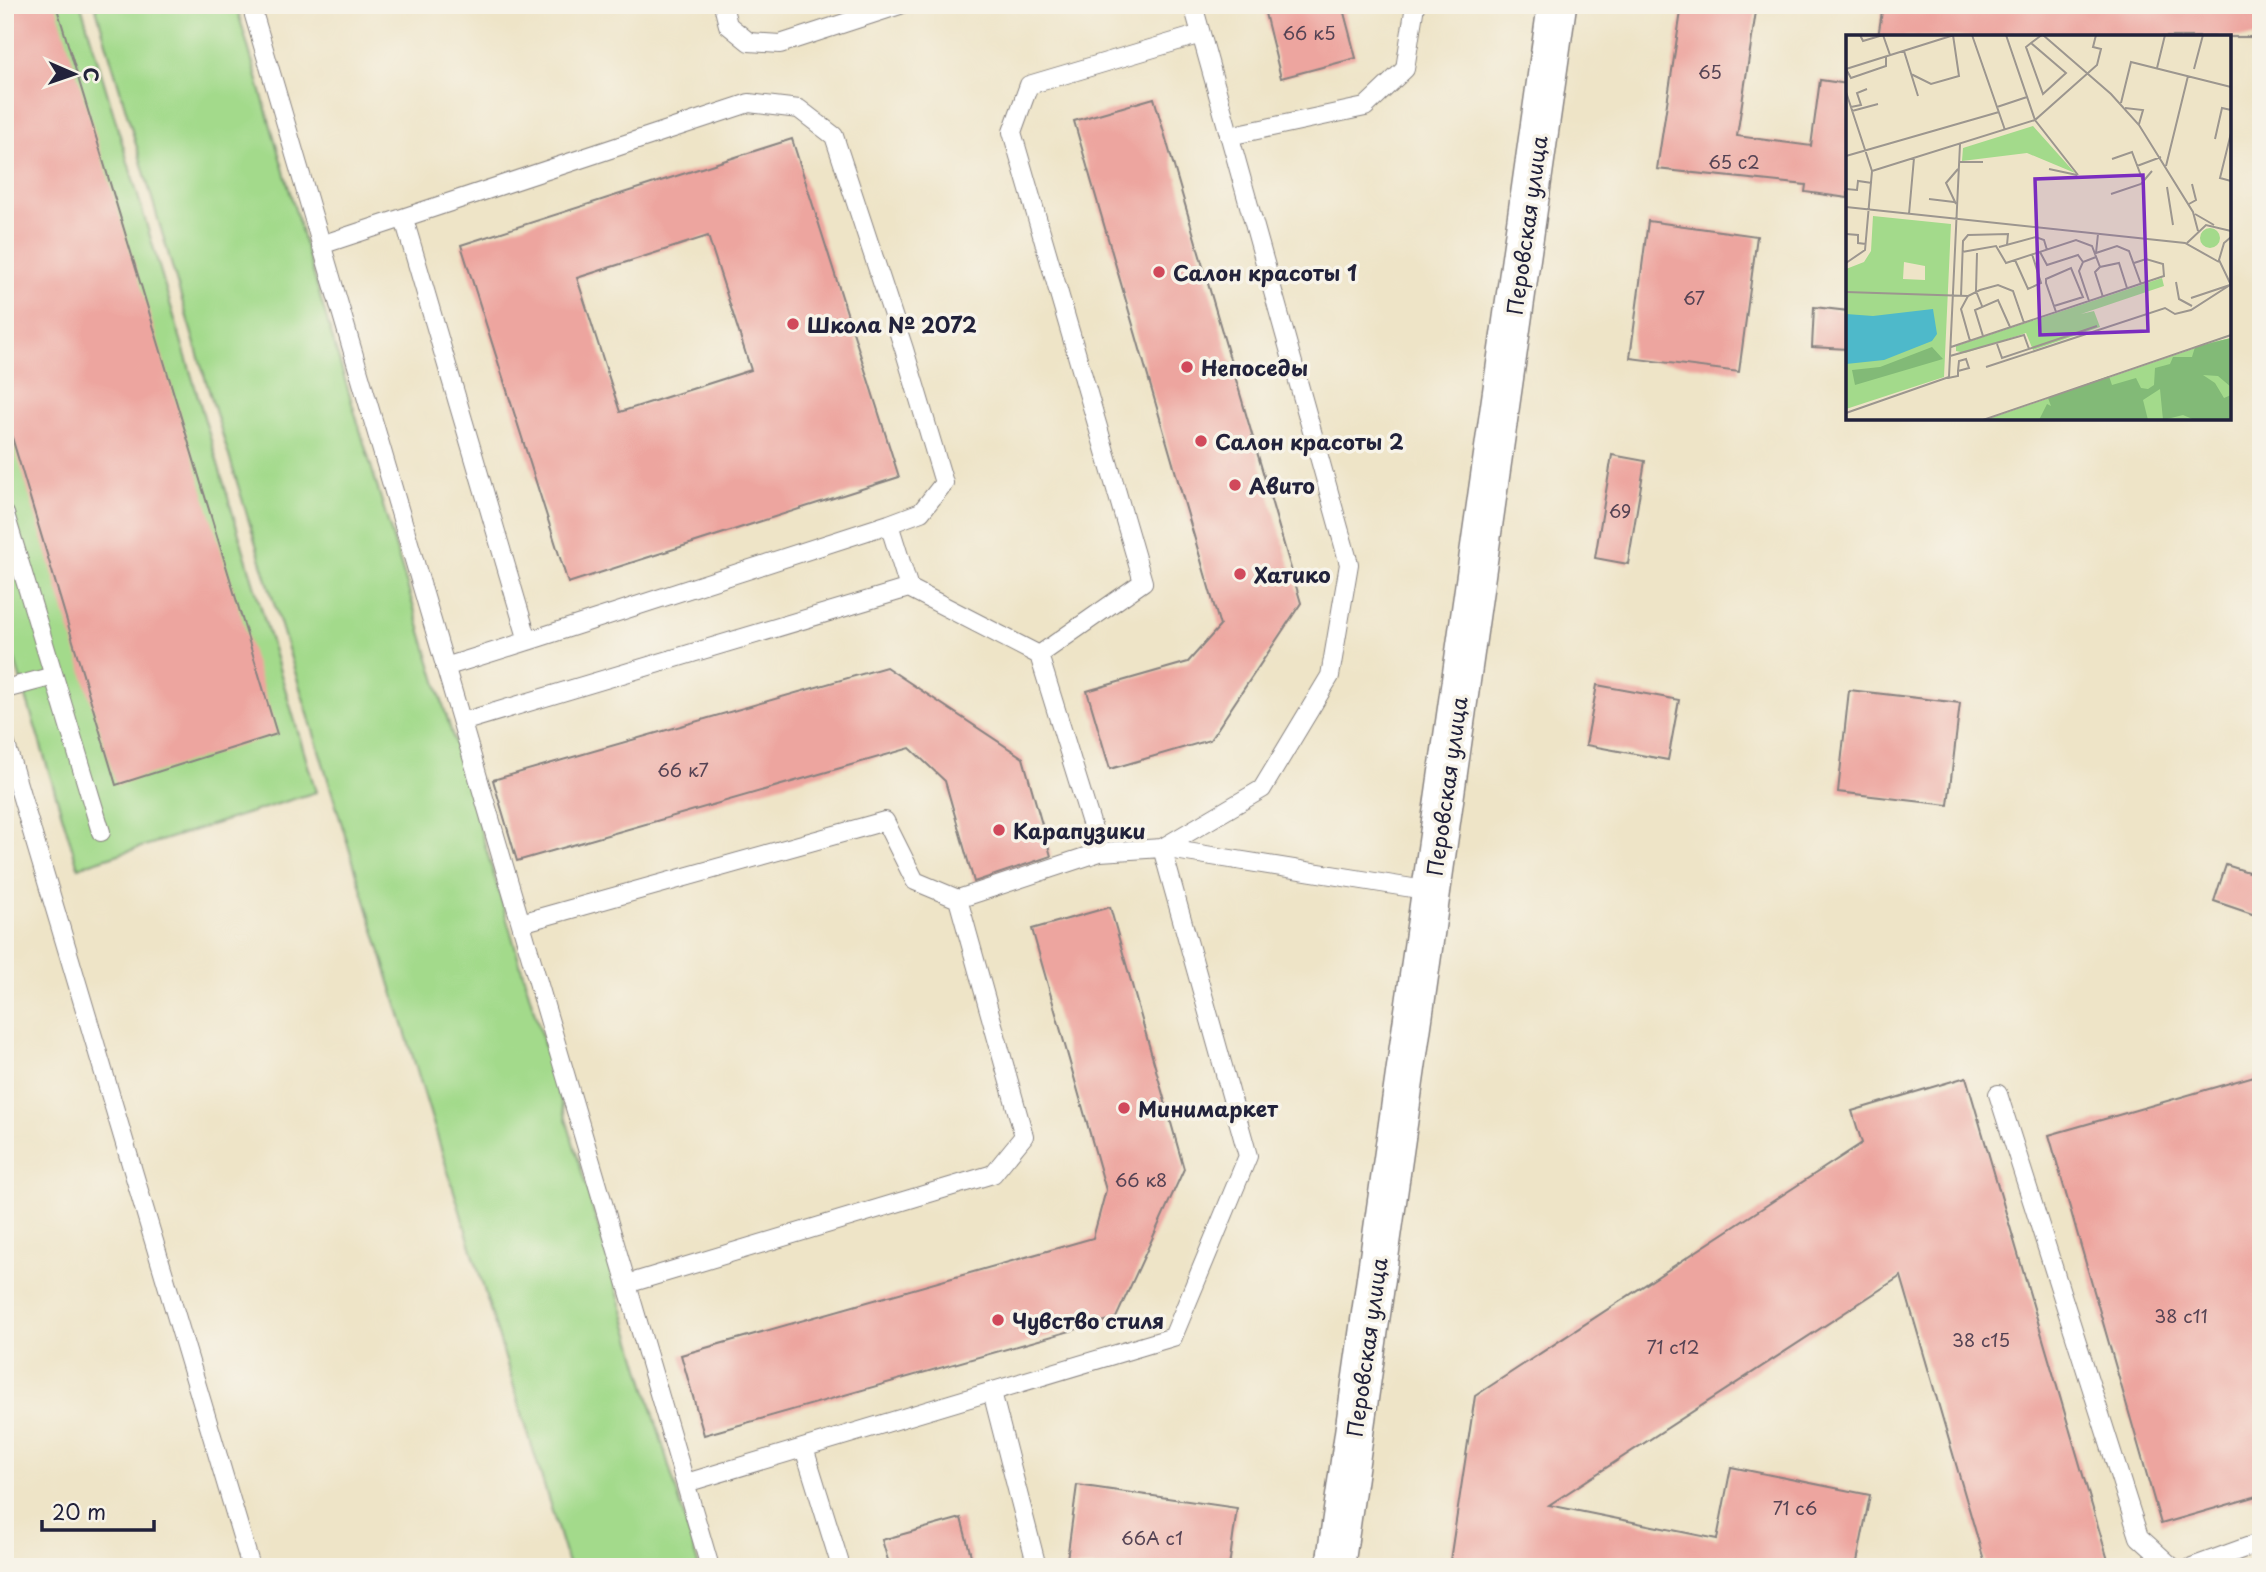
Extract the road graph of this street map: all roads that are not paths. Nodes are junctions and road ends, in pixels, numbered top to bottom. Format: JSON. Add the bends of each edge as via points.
{"nodes":[{"id":1,"x":251,"y":5,"type":"edge"},
{"id":2,"x":723,"y":5,"type":"edge"},
{"id":3,"x":900,"y":5,"type":"edge"},
{"id":4,"x":1193,"y":5,"type":"edge"},
{"id":5,"x":1415,"y":5,"type":"edge"},
{"id":6,"x":1557,"y":5,"type":"edge"},
{"id":7,"x":1201,"y":34,"type":"junction"},
{"id":8,"x":1230,"y":136,"type":"junction"},
{"id":9,"x":404,"y":219,"type":"junction"},
{"id":10,"x":321,"y":245,"type":"junction"},
{"id":11,"x":5,"y":514,"type":"edge"},
{"id":12,"x":889,"y":524,"type":"junction"},
{"id":13,"x":909,"y":587,"type":"junction"},
{"id":14,"x":528,"y":641,"type":"junction"},
{"id":15,"x":1039,"y":655,"type":"junction"},
{"id":16,"x":445,"y":667,"type":"junction"},
{"id":17,"x":54,"y":676,"type":"junction"},
{"id":18,"x":5,"y":689,"type":"edge"},
{"id":19,"x":462,"y":722,"type":"junction"},
{"id":20,"x":5,"y":741,"type":"edge"},
{"id":21,"x":101,"y":832,"type":"dead end"},
{"id":22,"x":1162,"y":848,"type":"junction"},
{"id":23,"x":1100,"y":852,"type":"junction"},
{"id":24,"x":1431,"y":891,"type":"junction"},
{"id":25,"x":958,"y":899,"type":"junction"},
{"id":26,"x":521,"y":923,"type":"junction"},
{"id":27,"x":1998,"y":1094,"type":"dead end"},
{"id":28,"x":627,"y":1284,"type":"junction"},
{"id":29,"x":992,"y":1392,"type":"junction"},
{"id":30,"x":804,"y":1448,"type":"junction"},
{"id":31,"x":686,"y":1483,"type":"junction"},
{"id":32,"x":2261,"y":1542,"type":"edge"},
{"id":33,"x":251,"y":1567,"type":"edge"},
{"id":34,"x":710,"y":1567,"type":"edge"},
{"id":35,"x":841,"y":1567,"type":"edge"},
{"id":36,"x":1037,"y":1567,"type":"edge"},
{"id":37,"x":1335,"y":1567,"type":"edge"},
{"id":38,"x":2172,"y":1567,"type":"edge"},
{"id":39,"x":2192,"y":1567,"type":"edge"}],
"edges":[{"from":1,"to":10,"type":"lane"},
{"from":2,"to":3,"type":"lane","via":[[729,25],[749,42],[779,44]]},
{"from":4,"to":7,"type":"lane"},
{"from":5,"to":8,"type":"lane","via":[[1405,69],[1365,107]]},
{"from":6,"to":24,"type":"main road","name":"Перовская улица"},
{"from":7,"to":8,"type":"lane"},
{"from":7,"to":15,"type":"lane","via":[[1029,85],[1012,132],[1143,582]]},
{"from":8,"to":22,"type":"lane","via":[[1349,564],[1330,676],[1262,789]]},
{"from":9,"to":10,"type":"lane"},
{"from":9,"to":12,"type":"lane","via":[[749,103],[799,109],[834,136],[944,483],[922,512]]},
{"from":9,"to":14,"type":"lane"},
{"from":10,"to":16,"type":"lane"},
{"from":11,"to":17,"type":"lane"},
{"from":12,"to":13,"type":"lane"},
{"from":12,"to":14,"type":"lane"},
{"from":13,"to":15,"type":"lane"},
{"from":13,"to":19,"type":"lane"},
{"from":14,"to":16,"type":"lane"},
{"from":15,"to":23,"type":"lane"},
{"from":16,"to":19,"type":"lane"},
{"from":17,"to":18,"type":"lane"},
{"from":17,"to":21,"type":"lane"},
{"from":19,"to":26,"type":"lane"},
{"from":20,"to":33,"type":"lane"},
{"from":22,"to":23,"type":"lane"},
{"from":22,"to":24,"type":"lane"},
{"from":22,"to":29,"type":"lane","via":[[1248,1156],[1173,1337]]},
{"from":23,"to":25,"type":"lane"},
{"from":24,"to":37,"type":"main road","name":"Перовская улица"},
{"from":25,"to":26,"type":"lane","via":[[915,881],[884,821]]},
{"from":25,"to":28,"type":"lane","via":[[1024,1136],[992,1174]]},
{"from":26,"to":28,"type":"lane"},
{"from":27,"to":38,"type":"lane","via":[[2139,1537]]},
{"from":28,"to":31,"type":"lane"},
{"from":29,"to":30,"type":"lane"},
{"from":29,"to":36,"type":"lane"},
{"from":30,"to":31,"type":"lane"},
{"from":30,"to":35,"type":"lane"},
{"from":31,"to":34,"type":"lane"},
{"from":32,"to":39,"type":"lane"}]}
